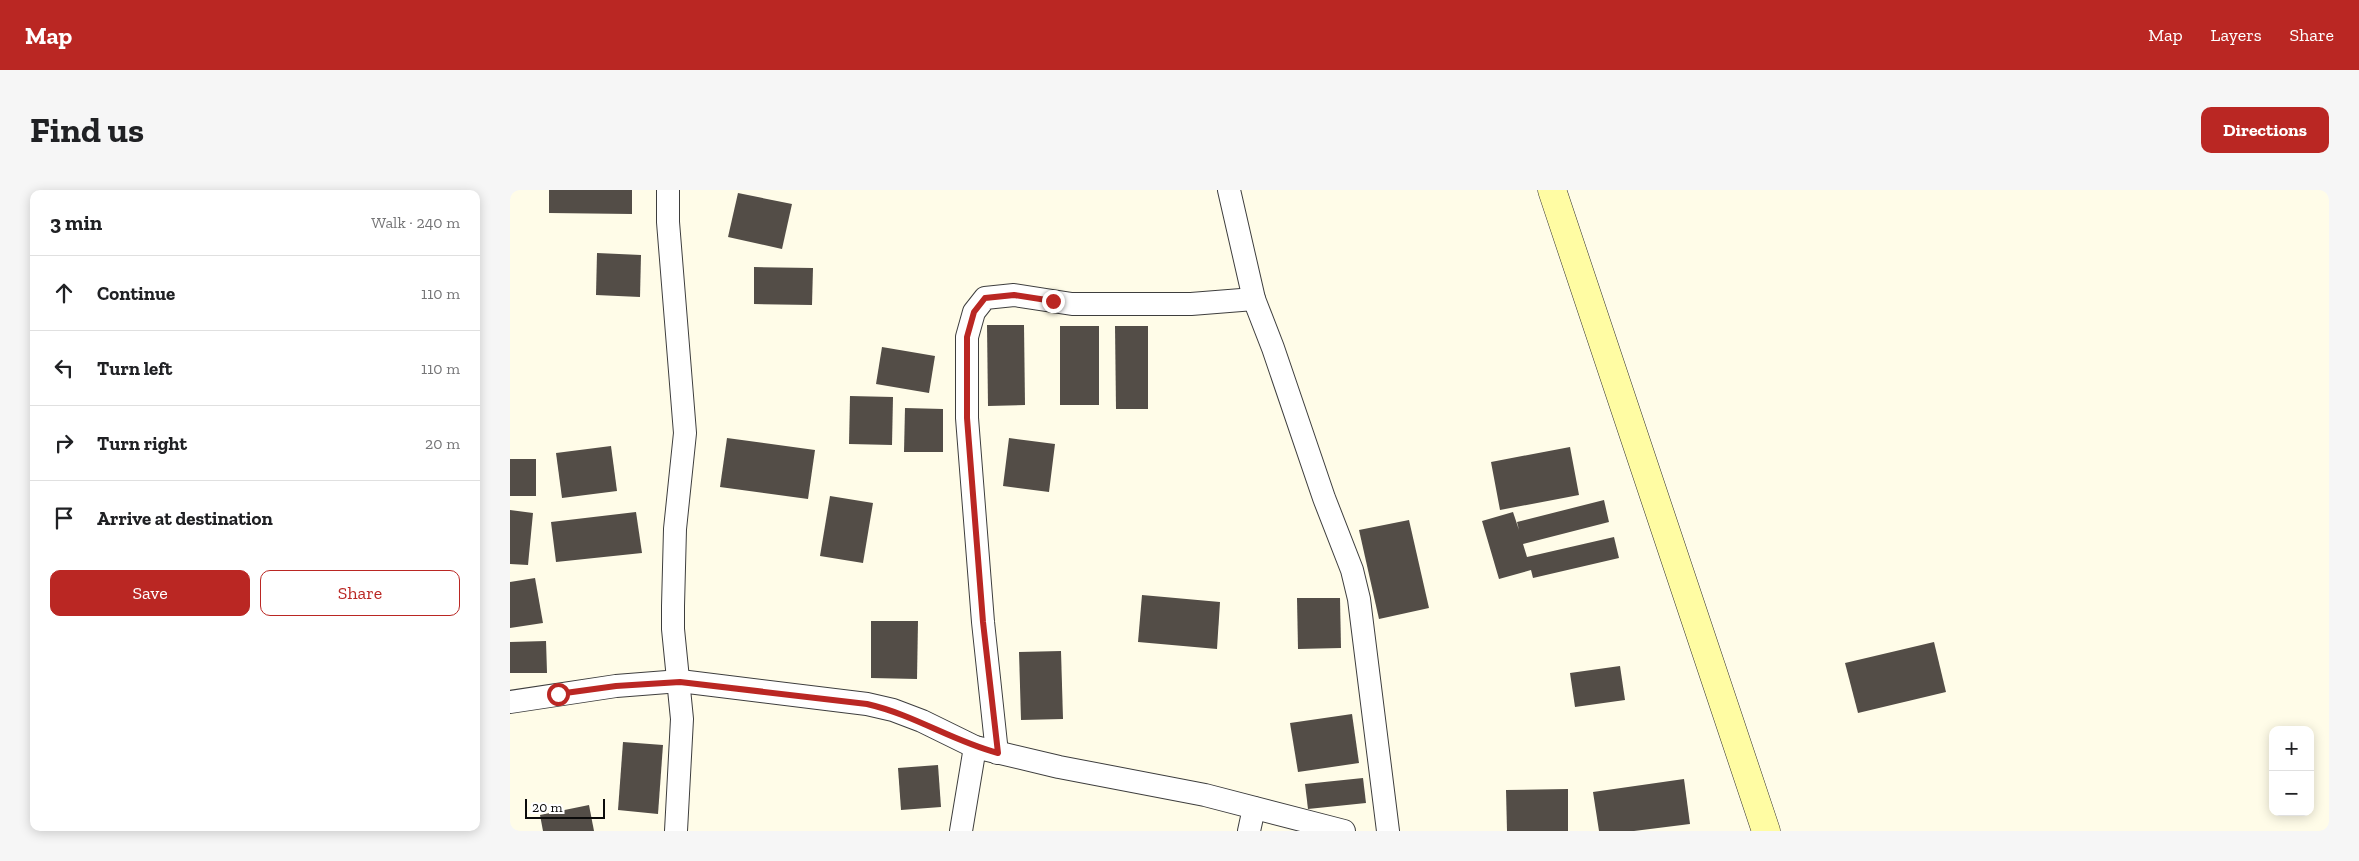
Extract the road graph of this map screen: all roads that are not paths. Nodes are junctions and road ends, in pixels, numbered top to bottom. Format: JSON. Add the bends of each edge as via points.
{"nodes":[{"id":1,"x":668,"y":190,"type":"edge"},
{"id":2,"x":1229,"y":190,"type":"edge"},
{"id":3,"x":1552,"y":190,"type":"edge"},
{"id":4,"x":1254,"y":299,"type":"junction"},
{"id":5,"x":680,"y":682,"type":"junction"},
{"id":6,"x":510,"y":702,"type":"edge"},
{"id":7,"x":975,"y":747,"type":"junction"},
{"id":8,"x":998,"y":753,"type":"junction"},
{"id":9,"x":1254,"y":808,"type":"junction"},
{"id":10,"x":676,"y":831,"type":"edge"},
{"id":11,"x":961,"y":831,"type":"edge"},
{"id":12,"x":1250,"y":831,"type":"edge"},
{"id":13,"x":1344,"y":831,"type":"edge"},
{"id":14,"x":1388,"y":831,"type":"edge"},
{"id":15,"x":1766,"y":831,"type":"edge"}],
"edges":[{"from":1,"to":5,"type":"street","via":[[685,433],[675,529],[673,606]]},
{"from":2,"to":4,"type":"street"},
{"from":3,"to":15,"type":"street"},
{"from":4,"to":8,"type":"street","via":[[1191,304],[1072,304],[1014,295],[985,298],[974,312],[967,337],[967,418],[983,622]]},
{"from":4,"to":14,"type":"street","via":[[1352,570],[1359,599]]},
{"from":5,"to":6,"type":"street","via":[[616,686]]},
{"from":5,"to":7,"type":"street","via":[[876,706],[922,722]]},
{"from":5,"to":10,"type":"street","via":[[682,719]]},
{"from":7,"to":8,"type":"street"},
{"from":7,"to":11,"type":"street"},
{"from":8,"to":9,"type":"street"},
{"from":9,"to":12,"type":"street"},
{"from":9,"to":13,"type":"street"}]}
